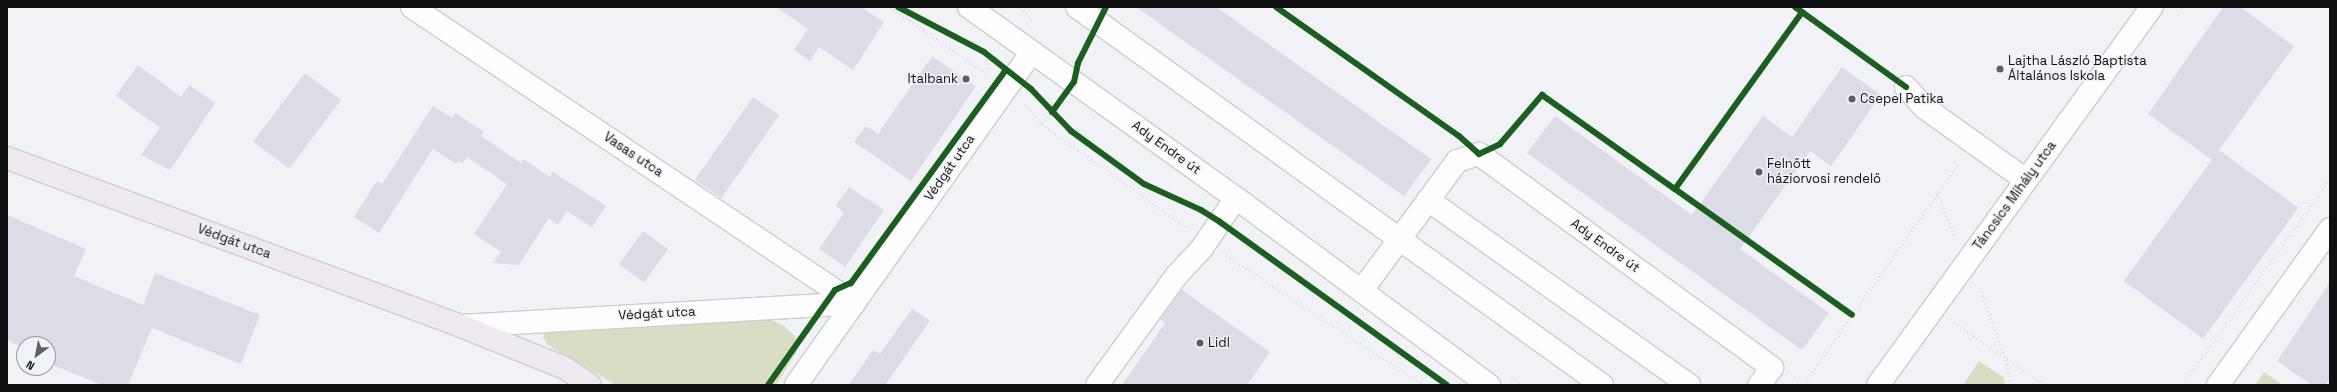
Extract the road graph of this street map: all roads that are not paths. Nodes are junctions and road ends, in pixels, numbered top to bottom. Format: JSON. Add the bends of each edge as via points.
{"nodes":[{"id":1,"x":412,"y":7,"type":"edge"},
{"id":2,"x":969,"y":7,"type":"edge"},
{"id":3,"x":1077,"y":7,"type":"edge"},
{"id":4,"x":2152,"y":7,"type":"edge"},
{"id":5,"x":1032,"y":52,"type":"junction"},
{"id":6,"x":1906,"y":87,"type":"dead end"},
{"id":7,"x":7,"y":158,"type":"edge"},
{"id":8,"x":2026,"y":180,"type":"junction"},
{"id":9,"x":1236,"y":198,"type":"junction"},
{"id":10,"x":1428,"y":200,"type":"junction"},
{"id":11,"x":2330,"y":229,"type":"edge"},
{"id":12,"x":1399,"y":239,"type":"junction"},
{"id":13,"x":1362,"y":290,"type":"junction"},
{"id":14,"x":854,"y":303,"type":"junction"},
{"id":15,"x":461,"y":326,"type":"junction"},
{"id":16,"x":590,"y":385,"type":"edge"},
{"id":17,"x":796,"y":385,"type":"edge"},
{"id":18,"x":1097,"y":385,"type":"edge"},
{"id":19,"x":1489,"y":385,"type":"edge"},
{"id":20,"x":1602,"y":385,"type":"edge"},
{"id":21,"x":1689,"y":385,"type":"edge"},
{"id":22,"x":1759,"y":385,"type":"edge"},
{"id":23,"x":1878,"y":385,"type":"edge"},
{"id":24,"x":2218,"y":385,"type":"edge"}],
"edges":[{"from":1,"to":14,"type":"street","name":"Vasas utca"},
{"from":2,"to":5,"type":"street","name":"Ady Endre út"},
{"from":3,"to":12,"type":"street"},
{"from":4,"to":8,"type":"street","name":"Táncsics Mihály utca"},
{"from":5,"to":9,"type":"street","name":"Ady Endre út"},
{"from":5,"to":14,"type":"street","name":"Védgát utca"},
{"from":6,"to":8,"type":"street","via":[[1925,108]]},
{"from":7,"to":15,"type":"main road","name":"Védgát utca"},
{"from":8,"to":23,"type":"street","name":"Táncsics Mihály utca"},
{"from":9,"to":13,"type":"street","name":"Ady Endre út"},
{"from":9,"to":18,"type":"street","via":[[1207,242],[1177,275]]},
{"from":10,"to":12,"type":"street","name":"Ady Endre út"},
{"from":10,"to":21,"type":"street"},
{"from":10,"to":22,"type":"street","name":"Ady Endre út","via":[[1457,161],[1479,154],[1772,368]]},
{"from":11,"to":24,"type":"street"},
{"from":12,"to":13,"type":"street","name":"Ady Endre út"},
{"from":12,"to":20,"type":"street"},
{"from":13,"to":19,"type":"street","name":"Ady Endre út"},
{"from":14,"to":15,"type":"street","name":"Védgát utca"},
{"from":14,"to":17,"type":"street","name":"Védgát utca"},
{"from":15,"to":16,"type":"main road","name":"Védgát utca","via":[[565,368]]}]}
